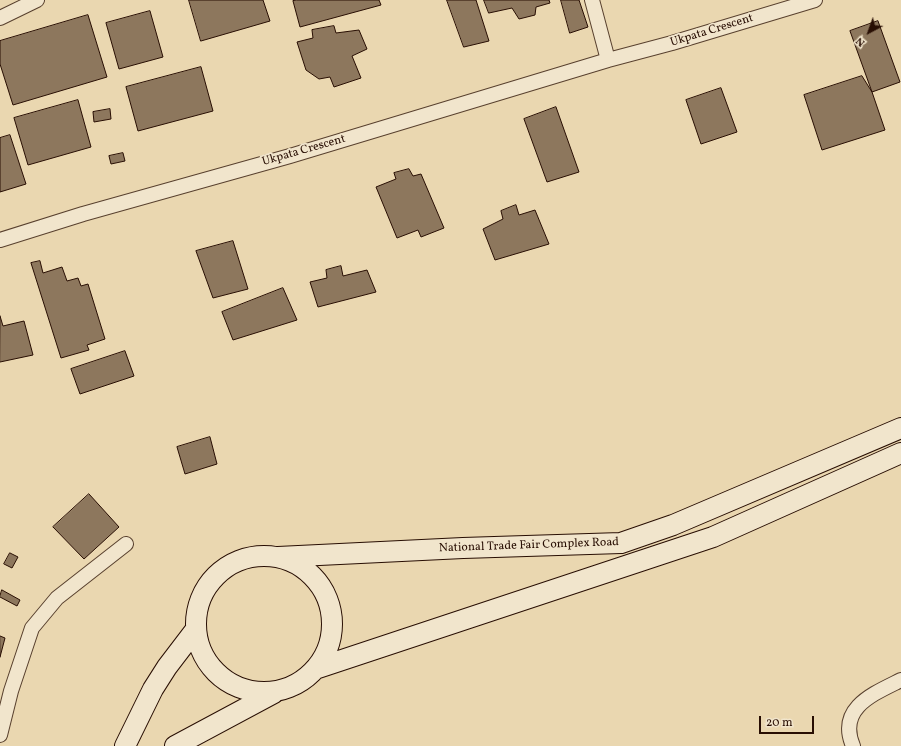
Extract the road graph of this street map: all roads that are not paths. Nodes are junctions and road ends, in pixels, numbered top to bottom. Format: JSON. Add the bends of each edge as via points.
{"nodes":[{"id":1,"x":37,"y":0,"type":"edge"},
{"id":2,"x":592,"y":0,"type":"edge"},
{"id":3,"x":815,"y":0,"type":"edge"},
{"id":4,"x":0,"y":18,"type":"edge"},
{"id":5,"x":608,"y":60,"type":"junction"},
{"id":6,"x":0,"y":240,"type":"edge"},
{"id":7,"x":901,"y":428,"type":"edge"},
{"id":8,"x":901,"y":453,"type":"edge"},
{"id":9,"x":126,"y":544,"type":"dead end"},
{"id":10,"x":278,"y":557,"type":"junction"},
{"id":11,"x":196,"y":629,"type":"junction"},
{"id":12,"x":318,"y":668,"type":"junction"},
{"id":13,"x":901,"y":680,"type":"edge"},
{"id":14,"x":275,"y":692,"type":"junction"},
{"id":15,"x":0,"y":735,"type":"edge"},
{"id":16,"x":125,"y":746,"type":"edge"},
{"id":17,"x":176,"y":746,"type":"edge"},
{"id":18,"x":853,"y":746,"type":"edge"}],
"edges":[{"from":1,"to":4,"type":"street"},
{"from":2,"to":5,"type":"street"},
{"from":3,"to":5,"type":"street","name":"Ukpata Crescent"},
{"from":5,"to":6,"type":"street","name":"Ukpata Crescent"},
{"from":7,"to":10,"type":"main road","name":"National Trade Fair Complex Road","via":[[673,525],[621,543]]},
{"from":8,"to":12,"type":"main road","name":"National Trade Fair Complex Road","via":[[713,536]]},
{"from":9,"to":15,"type":"street","via":[[57,598],[32,628],[11,691]]},
{"from":10,"to":11,"type":"main road","via":[[242,559],[226,567],[213,579],[203,594],[197,611]]},
{"from":10,"to":12,"type":"main road","via":[[309,572],[329,601],[333,618],[332,636],[327,653]]},
{"from":11,"to":14,"type":"main road","via":[[202,653],[221,678],[238,688],[256,692]]},
{"from":11,"to":16,"type":"main road","via":[[153,689]]},
{"from":12,"to":14,"type":"main road","via":[[291,688]]},
{"from":13,"to":18,"type":"street","via":[[865,698],[851,714],[849,736]]},
{"from":14,"to":17,"type":"main road"}]}
